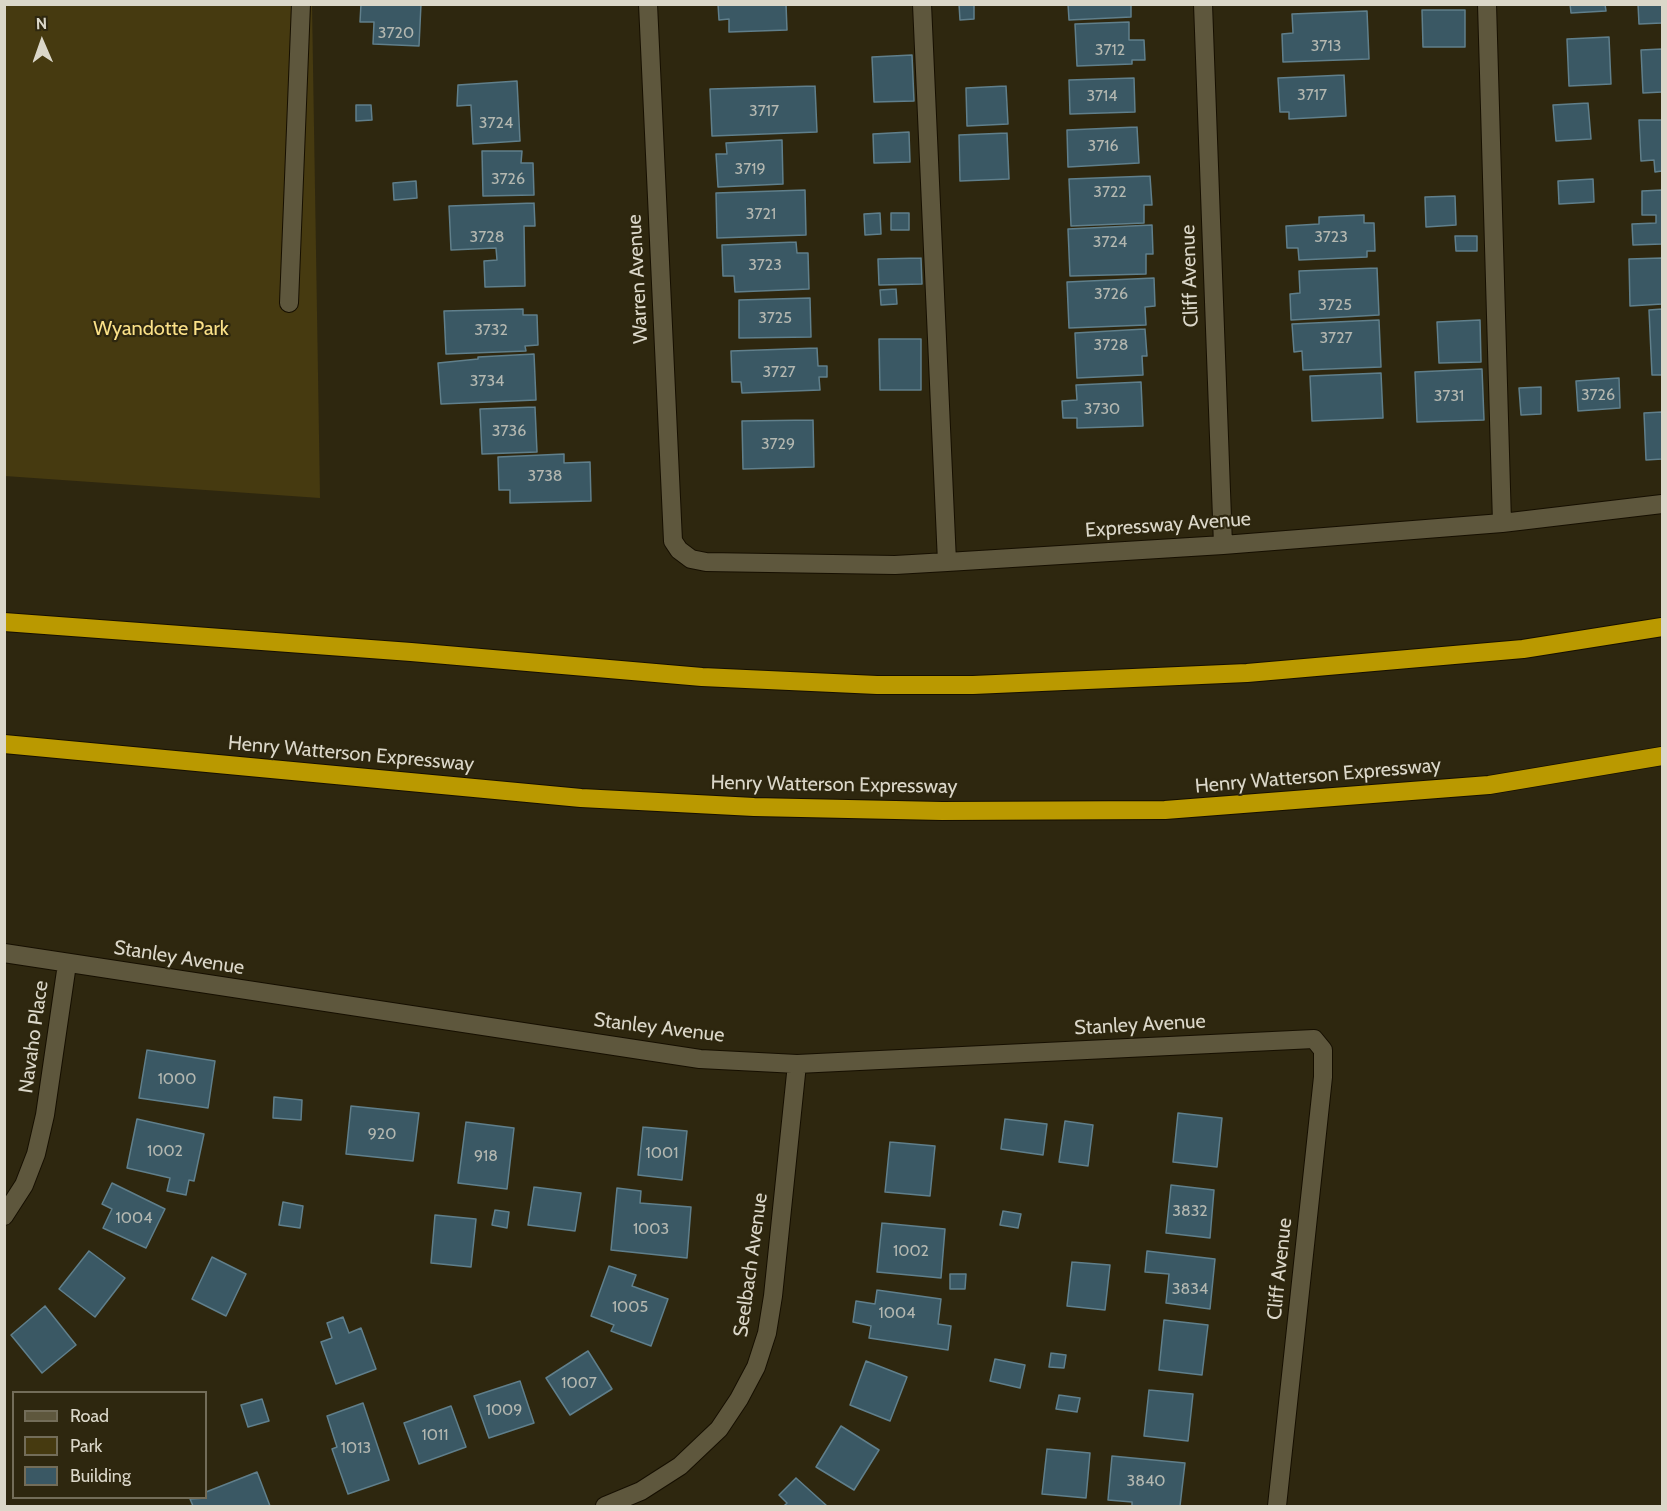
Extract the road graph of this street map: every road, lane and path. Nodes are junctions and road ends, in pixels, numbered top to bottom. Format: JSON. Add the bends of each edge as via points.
{"nodes":[{"id":1,"x":301,"y":4,"type":"edge"},
{"id":2,"x":648,"y":4,"type":"edge"},
{"id":3,"x":922,"y":4,"type":"edge"},
{"id":4,"x":1203,"y":4,"type":"edge"},
{"id":5,"x":1487,"y":4,"type":"edge"},
{"id":6,"x":289,"y":303,"type":"dead end"},
{"id":7,"x":1662,"y":504,"type":"edge"},
{"id":8,"x":1502,"y":523,"type":"junction"},
{"id":9,"x":1223,"y":545,"type":"junction"},
{"id":10,"x":679,"y":550,"type":"joint"},
{"id":11,"x":947,"y":562,"type":"junction"},
{"id":12,"x":4,"y":622,"type":"edge"},
{"id":13,"x":1662,"y":627,"type":"edge"},
{"id":14,"x":4,"y":744,"type":"edge"},
{"id":15,"x":1662,"y":756,"type":"edge"},
{"id":16,"x":4,"y":953,"type":"edge"},
{"id":17,"x":67,"y":964,"type":"junction"},
{"id":18,"x":1314,"y":1039,"type":"joint"},
{"id":19,"x":797,"y":1064,"type":"junction"},
{"id":20,"x":4,"y":1216,"type":"edge"},
{"id":21,"x":605,"y":1506,"type":"edge"},
{"id":22,"x":1277,"y":1506,"type":"edge"}],
"edges":[{"from":1,"to":6,"type":"street"},
{"from":2,"to":10,"type":"street","name":"Warren Avenue","via":[[673,540]]},
{"from":3,"to":11,"type":"street"},
{"from":4,"to":9,"type":"street","name":"Cliff Avenue"},
{"from":5,"to":8,"type":"street"},
{"from":7,"to":8,"type":"street","name":"Expressway Avenue"},
{"from":8,"to":9,"type":"street","name":"Expressway Avenue"},
{"from":9,"to":11,"type":"street","name":"Expressway Avenue"},
{"from":10,"to":11,"type":"street","name":"Expressway Avenue","via":[[691,559],[706,562]]},
{"from":12,"to":13,"type":"highway","via":[[702,677],[877,685],[973,685],[1247,673],[1523,649]]},
{"from":14,"to":15,"type":"highway","name":"Henry Watterson Expressway","via":[[581,798],[942,811],[1165,810],[1489,785]]},
{"from":16,"to":17,"type":"street","name":"Stanley Avenue"},
{"from":17,"to":19,"type":"street","name":"Stanley Avenue","via":[[700,1059]]},
{"from":17,"to":20,"type":"street","name":"Navaho Place","via":[[36,1154],[24,1185]]},
{"from":18,"to":19,"type":"street","name":"Stanley Avenue"},
{"from":18,"to":22,"type":"street","name":"Cliff Avenue","via":[[1323,1050],[1323,1077]]},
{"from":19,"to":21,"type":"street","name":"Seelbach Avenue","via":[[773,1296],[756,1367],[740,1400],[719,1429],[680,1466],[641,1491]]}]}
